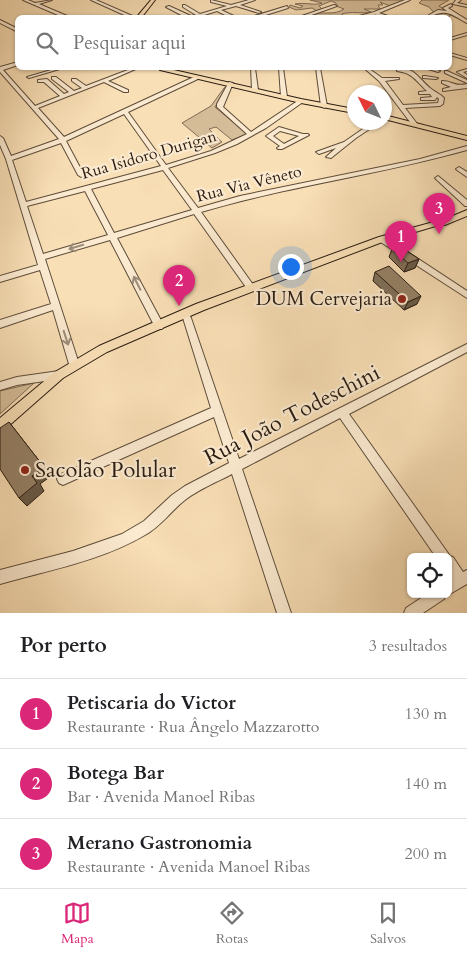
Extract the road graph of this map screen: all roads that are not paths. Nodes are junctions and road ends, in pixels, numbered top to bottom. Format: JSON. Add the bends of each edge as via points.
{"nodes":[{"id":1,"x":25,"y":0,"type":"edge"},
{"id":2,"x":50,"y":0,"type":"edge"},
{"id":3,"x":93,"y":0,"type":"edge"},
{"id":4,"x":115,"y":0,"type":"edge"},
{"id":5,"x":154,"y":0,"type":"edge"},
{"id":6,"x":253,"y":0,"type":"edge"},
{"id":7,"x":408,"y":0,"type":"edge"},
{"id":8,"x":459,"y":0,"type":"edge"},
{"id":9,"x":212,"y":1,"type":"edge"},
{"id":10,"x":35,"y":4,"type":"junction"},
{"id":11,"x":236,"y":5,"type":"junction"},
{"id":12,"x":451,"y":5,"type":"dead end"},
{"id":13,"x":184,"y":6,"type":"dead end"},
{"id":14,"x":230,"y":6,"type":"junction"},
{"id":15,"x":335,"y":6,"type":"dead end"},
{"id":16,"x":467,"y":6,"type":"edge"},
{"id":17,"x":109,"y":7,"type":"junction"},
{"id":18,"x":168,"y":7,"type":"dead end"},
{"id":19,"x":287,"y":8,"type":"dead end"},
{"id":20,"x":216,"y":10,"type":"junction"},
{"id":21,"x":259,"y":12,"type":"dead end"},
{"id":22,"x":449,"y":12,"type":"junction"},
{"id":23,"x":204,"y":13,"type":"junction"},
{"id":24,"x":376,"y":13,"type":"junction"},
{"id":25,"x":64,"y":15,"type":"edge"},
{"id":26,"x":129,"y":15,"type":"edge"},
{"id":27,"x":139,"y":15,"type":"edge"},
{"id":28,"x":186,"y":15,"type":"edge"},
{"id":29,"x":198,"y":15,"type":"joint"},
{"id":30,"x":208,"y":15,"type":"edge"},
{"id":31,"x":228,"y":15,"type":"edge"},
{"id":32,"x":261,"y":15,"type":"edge"},
{"id":33,"x":307,"y":15,"type":"edge"},
{"id":34,"x":367,"y":15,"type":"edge"},
{"id":35,"x":382,"y":15,"type":"edge"},
{"id":36,"x":431,"y":15,"type":"dead end"},
{"id":37,"x":0,"y":20,"type":"edge"},
{"id":38,"x":467,"y":22,"type":"edge"},
{"id":39,"x":15,"y":26,"type":"edge"},
{"id":40,"x":11,"y":27,"type":"junction"},
{"id":41,"x":15,"y":29,"type":"edge"},
{"id":42,"x":452,"y":34,"type":"edge"},
{"id":43,"x":467,"y":34,"type":"edge"},
{"id":44,"x":458,"y":36,"type":"junction"},
{"id":45,"x":452,"y":38,"type":"edge"},
{"id":46,"x":452,"y":55,"type":"edge"},
{"id":47,"x":467,"y":59,"type":"edge"},
{"id":48,"x":15,"y":64,"type":"edge"},
{"id":49,"x":0,"y":69,"type":"edge"},
{"id":50,"x":40,"y":70,"type":"edge"},
{"id":51,"x":54,"y":70,"type":"edge"},
{"id":52,"x":131,"y":70,"type":"edge"},
{"id":53,"x":170,"y":70,"type":"edge"},
{"id":54,"x":252,"y":70,"type":"edge"},
{"id":55,"x":281,"y":70,"type":"edge"},
{"id":56,"x":318,"y":70,"type":"edge"},
{"id":57,"x":368,"y":70,"type":"edge"},
{"id":58,"x":399,"y":70,"type":"dead end"},
{"id":59,"x":467,"y":70,"type":"edge"},
{"id":60,"x":438,"y":71,"type":"dead end"},
{"id":61,"x":447,"y":72,"type":"dead end"},
{"id":62,"x":43,"y":73,"type":"junction"},
{"id":63,"x":405,"y":75,"type":"dead end"},
{"id":64,"x":415,"y":75,"type":"junction"},
{"id":65,"x":198,"y":76,"type":"junction"},
{"id":66,"x":29,"y":77,"type":"dead end"},
{"id":67,"x":467,"y":77,"type":"edge"},
{"id":68,"x":54,"y":78,"type":"dead end"},
{"id":69,"x":397,"y":79,"type":"dead end"},
{"id":70,"x":74,"y":80,"type":"dead end"},
{"id":71,"x":104,"y":80,"type":"junction"},
{"id":72,"x":381,"y":80,"type":"junction"},
{"id":73,"x":40,"y":81,"type":"dead end"},
{"id":74,"x":410,"y":81,"type":"dead end"},
{"id":75,"x":444,"y":82,"type":"dead end"},
{"id":76,"x":231,"y":83,"type":"junction"},
{"id":77,"x":429,"y":83,"type":"edge"},
{"id":78,"x":467,"y":84,"type":"edge"},
{"id":79,"x":84,"y":87,"type":"junction"},
{"id":80,"x":416,"y":87,"type":"dead end"},
{"id":81,"x":457,"y":88,"type":"junction"},
{"id":82,"x":255,"y":90,"type":"junction"},
{"id":83,"x":445,"y":90,"type":"dead end"},
{"id":84,"x":126,"y":91,"type":"dead end"},
{"id":85,"x":72,"y":92,"type":"junction"},
{"id":86,"x":63,"y":96,"type":"junction"},
{"id":87,"x":422,"y":96,"type":"dead end"},
{"id":88,"x":284,"y":97,"type":"junction"},
{"id":89,"x":301,"y":101,"type":"junction"},
{"id":90,"x":324,"y":106,"type":"junction"},
{"id":91,"x":402,"y":107,"type":"junction"},
{"id":92,"x":34,"y":108,"type":"junction"},
{"id":93,"x":347,"y":110,"type":"edge"},
{"id":94,"x":125,"y":112,"type":"junction"},
{"id":95,"x":392,"y":119,"type":"edge"},
{"id":96,"x":415,"y":125,"type":"junction"},
{"id":97,"x":264,"y":127,"type":"junction"},
{"id":98,"x":366,"y":130,"type":"edge"},
{"id":99,"x":274,"y":132,"type":"junction"},
{"id":100,"x":251,"y":135,"type":"junction"},
{"id":101,"x":0,"y":138,"type":"edge"},
{"id":102,"x":467,"y":138,"type":"edge"},
{"id":103,"x":63,"y":140,"type":"junction"},
{"id":104,"x":346,"y":143,"type":"junction"},
{"id":105,"x":467,"y":148,"type":"edge"},
{"id":106,"x":319,"y":152,"type":"dead end"},
{"id":107,"x":329,"y":156,"type":"dead end"},
{"id":108,"x":9,"y":159,"type":"junction"},
{"id":109,"x":165,"y":167,"type":"junction"},
{"id":110,"x":459,"y":169,"type":"dead end"},
{"id":111,"x":81,"y":175,"type":"dead end"},
{"id":112,"x":467,"y":175,"type":"edge"},
{"id":113,"x":438,"y":178,"type":"dead end"},
{"id":114,"x":87,"y":188,"type":"junction"},
{"id":115,"x":467,"y":204,"type":"edge"},
{"id":116,"x":23,"y":205,"type":"junction"},
{"id":117,"x":196,"y":210,"type":"junction"},
{"id":118,"x":465,"y":215,"type":"edge"},
{"id":119,"x":112,"y":236,"type":"junction"},
{"id":120,"x":384,"y":241,"type":"junction"},
{"id":121,"x":42,"y":262,"type":"junction"},
{"id":122,"x":0,"y":279,"type":"edge"},
{"id":123,"x":251,"y":288,"type":"junction"},
{"id":124,"x":467,"y":295,"type":"edge"},
{"id":125,"x":56,"y":306,"type":"junction"},
{"id":126,"x":187,"y":318,"type":"junction"},
{"id":127,"x":0,"y":324,"type":"edge"},
{"id":128,"x":159,"y":326,"type":"junction"},
{"id":129,"x":467,"y":348,"type":"edge"},
{"id":130,"x":74,"y":364,"type":"junction"},
{"id":131,"x":59,"y":375,"type":"junction"},
{"id":132,"x":0,"y":386,"type":"edge"},
{"id":133,"x":217,"y":411,"type":"junction"},
{"id":134,"x":342,"y":412,"type":"junction"},
{"id":135,"x":0,"y":426,"type":"edge"},
{"id":136,"x":235,"y":467,"type":"junction"},
{"id":137,"x":63,"y":479,"type":"dead end"},
{"id":138,"x":441,"y":553,"type":"edge"},
{"id":139,"x":452,"y":566,"type":"edge"},
{"id":140,"x":0,"y":577,"type":"edge"},
{"id":141,"x":464,"y":579,"type":"edge"},
{"id":142,"x":452,"y":586,"type":"edge"},
{"id":143,"x":433,"y":598,"type":"edge"},
{"id":144,"x":284,"y":613,"type":"edge"},
{"id":145,"x":411,"y":613,"type":"edge"}],
"edges":[{"from":1,"to":10,"type":"street"},
{"from":2,"to":10,"type":"street"},
{"from":3,"to":17,"type":"street"},
{"from":4,"to":17,"type":"street"},
{"from":5,"to":27,"type":"main road"},
{"from":6,"to":11,"type":"street"},
{"from":7,"to":24,"type":"street"},
{"from":8,"to":16,"type":"street","via":[[454,3]]},
{"from":9,"to":14,"type":"street"},
{"from":10,"to":25,"type":"street"},
{"from":11,"to":14,"type":"street"},
{"from":11,"to":21,"type":"street"},
{"from":12,"to":22,"type":"street","via":[[445,8]]},
{"from":13,"to":29,"type":"street"},
{"from":14,"to":20,"type":"street"},
{"from":15,"to":33,"type":"street"},
{"from":17,"to":26,"type":"street"},
{"from":18,"to":28,"type":"street"},
{"from":19,"to":32,"type":"street"},
{"from":20,"to":23,"type":"street"},
{"from":20,"to":31,"type":"street"},
{"from":22,"to":36,"type":"street"},
{"from":22,"to":38,"type":"street"},
{"from":23,"to":29,"type":"street"},
{"from":23,"to":30,"type":"street"},
{"from":24,"to":34,"type":"street"},
{"from":24,"to":35,"type":"street"},
{"from":37,"to":40,"type":"street"},
{"from":39,"to":40,"type":"street"},
{"from":40,"to":41,"type":"street"},
{"from":42,"to":44,"type":"street"},
{"from":43,"to":44,"type":"street"},
{"from":44,"to":45,"type":"street"},
{"from":46,"to":47,"type":"street"},
{"from":48,"to":49,"type":"street"},
{"from":49,"to":92,"type":"street"},
{"from":50,"to":62,"type":"street"},
{"from":51,"to":62,"type":"street"},
{"from":52,"to":71,"type":"street"},
{"from":53,"to":65,"type":"main road"},
{"from":54,"to":82,"type":"street"},
{"from":55,"to":88,"type":"street"},
{"from":56,"to":90,"type":"street"},
{"from":57,"to":72,"type":"street"},
{"from":58,"to":64,"type":"street","via":[[408,70]]},
{"from":59,"to":67,"type":"street","via":[[458,72]]},
{"from":60,"to":77,"type":"street"},
{"from":61,"to":78,"type":"street"},
{"from":62,"to":66,"type":"street"},
{"from":63,"to":64,"type":"street"},
{"from":64,"to":77,"type":"street"},
{"from":65,"to":76,"type":"main road"},
{"from":65,"to":94,"type":"street"},
{"from":68,"to":85,"type":"street"},
{"from":69,"to":72,"type":"street"},
{"from":70,"to":79,"type":"street"},
{"from":71,"to":79,"type":"street"},
{"from":71,"to":84,"type":"street"},
{"from":72,"to":91,"type":"street"},
{"from":73,"to":86,"type":"street","via":[[45,80]]},
{"from":74,"to":77,"type":"street"},
{"from":75,"to":81,"type":"street"},
{"from":76,"to":82,"type":"main road"},
{"from":76,"to":100,"type":"street","via":[[220,108]]},
{"from":77,"to":80,"type":"street"},
{"from":77,"to":87,"type":"street","via":[[435,98]]},
{"from":77,"to":91,"type":"street","via":[[442,99],[440,104]]},
{"from":78,"to":81,"type":"street"},
{"from":79,"to":85,"type":"street"},
{"from":81,"to":83,"type":"street"},
{"from":82,"to":88,"type":"main road"},
{"from":85,"to":86,"type":"street"},
{"from":86,"to":92,"type":"street"},
{"from":88,"to":89,"type":"main road"},
{"from":89,"to":90,"type":"main road"},
{"from":89,"to":97,"type":"street","name":"Rua Isidoro Durigan"},
{"from":90,"to":93,"type":"main road"},
{"from":91,"to":96,"type":"street"},
{"from":92,"to":103,"type":"street"},
{"from":94,"to":103,"type":"street"},
{"from":94,"to":109,"type":"street"},
{"from":95,"to":96,"type":"main road"},
{"from":96,"to":102,"type":"main road"},
{"from":97,"to":99,"type":"street"},
{"from":97,"to":100,"type":"street","name":"Rua Isidoro Durigan"},
{"from":98,"to":104,"type":"street"},
{"from":99,"to":99,"type":"street","via":[[269,136],[281,148],[306,134],[279,129]]},
{"from":100,"to":109,"type":"street","name":"Rua Isidoro Durigan","via":[[224,148]]},
{"from":101,"to":108,"type":"street"},
{"from":103,"to":108,"type":"street"},
{"from":103,"to":111,"type":"street"},
{"from":104,"to":106,"type":"street"},
{"from":104,"to":107,"type":"street"},
{"from":105,"to":117,"type":"street","name":"Rua Via Vêneto"},
{"from":108,"to":116,"type":"street"},
{"from":109,"to":114,"type":"street","name":"Rua Isidoro Durigan"},
{"from":109,"to":117,"type":"street"},
{"from":110,"to":112,"type":"street"},
{"from":113,"to":115,"type":"street"},
{"from":114,"to":116,"type":"street","name":"Rua Isidoro Durigan"},
{"from":114,"to":119,"type":"street"},
{"from":116,"to":121,"type":"street"},
{"from":117,"to":119,"type":"street","name":"Rua Via Vêneto"},
{"from":117,"to":123,"type":"street"},
{"from":118,"to":120,"type":"main road"},
{"from":119,"to":121,"type":"street","name":"Rua Via Vêneto","one_way":true},
{"from":128,"to":119,"type":"street","one_way":true},
{"from":120,"to":123,"type":"main road"},
{"from":120,"to":124,"type":"street"},
{"from":120,"to":126,"type":"main road"},
{"from":121,"to":122,"type":"street","name":"Rua Via Vêneto"},
{"from":121,"to":125,"type":"street"},
{"from":123,"to":128,"type":"main road","via":[[193,309]]},
{"from":125,"to":127,"type":"street"},
{"from":125,"to":130,"type":"street","one_way":true},
{"from":126,"to":128,"type":"main road"},
{"from":126,"to":133,"type":"street"},
{"from":128,"to":130,"type":"main road"},
{"from":129,"to":134,"type":"street","name":"Rua João Todeschini"},
{"from":130,"to":131,"type":"main road"},
{"from":131,"to":132,"type":"street"},
{"from":131,"to":135,"type":"main road"},
{"from":133,"to":136,"type":"street"},
{"from":133,"to":137,"type":"street"},
{"from":134,"to":136,"type":"street","name":"Rua João Todeschini"},
{"from":134,"to":138,"type":"street"},
{"from":136,"to":140,"type":"street","name":"Rua João Todeschini","via":[[183,494],[143,529],[98,549]]},
{"from":136,"to":144,"type":"street"},
{"from":139,"to":141,"type":"street"},
{"from":141,"to":142,"type":"street"},
{"from":143,"to":145,"type":"street"}]}
